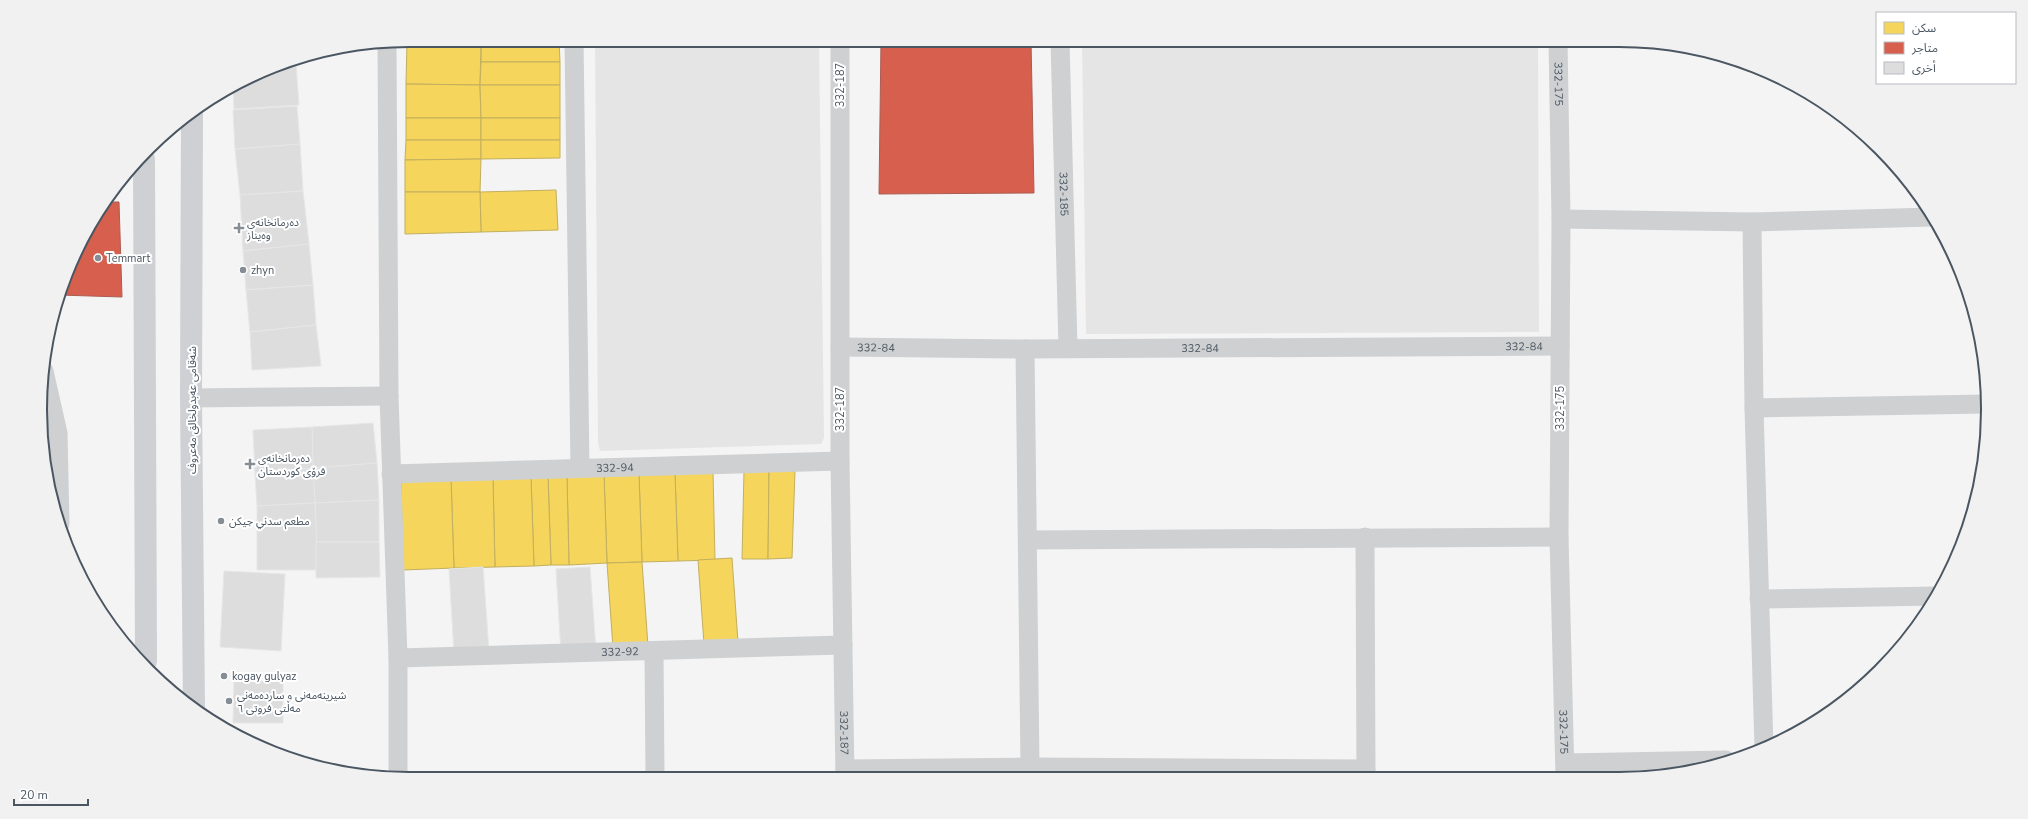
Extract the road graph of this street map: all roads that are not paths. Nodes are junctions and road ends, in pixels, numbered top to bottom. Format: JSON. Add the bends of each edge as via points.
{"nodes":[{"id":1,"x":574,"y":47,"type":"edge"},
{"id":2,"x":840,"y":47,"type":"edge"},
{"id":3,"x":1060,"y":47,"type":"edge"},
{"id":4,"x":1558,"y":47,"type":"edge"},
{"id":5,"x":387,"y":48,"type":"edge"},
{"id":6,"x":192,"y":120,"type":"edge"},
{"id":7,"x":144,"y":163,"type":"edge"},
{"id":8,"x":1926,"y":217,"type":"edge"},
{"id":9,"x":1561,"y":219,"type":"junction"},
{"id":10,"x":1752,"y":222,"type":"junction"},
{"id":11,"x":1560,"y":346,"type":"junction"},
{"id":12,"x":840,"y":348,"type":"junction"},
{"id":13,"x":1068,"y":348,"type":"junction"},
{"id":14,"x":1025,"y":349,"type":"junction"},
{"id":15,"x":48,"y":388,"type":"edge"},
{"id":16,"x":389,"y":396,"type":"junction"},
{"id":17,"x":191,"y":398,"type":"junction"},
{"id":18,"x":1981,"y":404,"type":"edge"},
{"id":19,"x":1754,"y":408,"type":"junction"},
{"id":20,"x":840,"y":461,"type":"junction"},
{"id":21,"x":580,"y":468,"type":"junction"},
{"id":22,"x":391,"y":474,"type":"junction"},
{"id":23,"x":60,"y":505,"type":"edge"},
{"id":24,"x":1365,"y":537,"type":"junction"},
{"id":25,"x":1559,"y":537,"type":"junction"},
{"id":26,"x":1028,"y":540,"type":"junction"},
{"id":27,"x":1929,"y":596,"type":"edge"},
{"id":28,"x":1759,"y":599,"type":"junction"},
{"id":29,"x":843,"y":645,"type":"junction"},
{"id":30,"x":654,"y":651,"type":"junction"},
{"id":31,"x":398,"y":658,"type":"junction"},
{"id":32,"x":146,"y":659,"type":"edge"},
{"id":33,"x":194,"y":701,"type":"edge"},
{"id":34,"x":1764,"y":741,"type":"edge"},
{"id":35,"x":1706,"y":761,"type":"edge"},
{"id":36,"x":1030,"y":767,"type":"junction"},
{"id":37,"x":1565,"y":770,"type":"edge"},
{"id":38,"x":398,"y":772,"type":"edge"},
{"id":39,"x":655,"y":772,"type":"edge"},
{"id":40,"x":845,"y":772,"type":"edge"},
{"id":41,"x":898,"y":772,"type":"edge"},
{"id":42,"x":1310,"y":772,"type":"edge"},
{"id":43,"x":1366,"y":772,"type":"edge"}],
"edges":[{"from":1,"to":21,"type":"street"},
{"from":2,"to":12,"type":"street","name":"332-187"},
{"from":3,"to":13,"type":"street","name":"332-185"},
{"from":4,"to":9,"type":"street","name":"332-175"},
{"from":5,"to":16,"type":"street"},
{"from":6,"to":17,"type":"main road","name":"شەقامی عەبدولخالق مەعروف"},
{"from":7,"to":32,"type":"main road"},
{"from":8,"to":10,"type":"street"},
{"from":9,"to":10,"type":"street"},
{"from":9,"to":11,"type":"street","name":"332-175"},
{"from":10,"to":19,"type":"street"},
{"from":11,"to":13,"type":"street","name":"332-84"},
{"from":11,"to":25,"type":"street","name":"332-175"},
{"from":12,"to":14,"type":"street","name":"332-84"},
{"from":12,"to":20,"type":"street","name":"332-187"},
{"from":13,"to":14,"type":"street","name":"332-84"},
{"from":14,"to":26,"type":"street"},
{"from":15,"to":23,"type":"street","via":[[58,433]]},
{"from":16,"to":17,"type":"street"},
{"from":16,"to":22,"type":"street"},
{"from":17,"to":33,"type":"main road","name":"شەقامی عەبدولخالق مەعروف"},
{"from":18,"to":19,"type":"street"},
{"from":19,"to":28,"type":"street"},
{"from":20,"to":21,"type":"street","name":"332-94"},
{"from":20,"to":29,"type":"street","name":"332-187"},
{"from":21,"to":22,"type":"street","name":"332-94"},
{"from":22,"to":31,"type":"street"},
{"from":24,"to":25,"type":"street"},
{"from":24,"to":26,"type":"street"},
{"from":24,"to":43,"type":"street"},
{"from":25,"to":37,"type":"street","name":"332-175"},
{"from":26,"to":36,"type":"street"},
{"from":27,"to":28,"type":"street"},
{"from":28,"to":34,"type":"street"},
{"from":29,"to":30,"type":"street","name":"332-92"},
{"from":29,"to":40,"type":"street","name":"332-187"},
{"from":30,"to":31,"type":"street","name":"332-92"},
{"from":30,"to":39,"type":"street"},
{"from":31,"to":38,"type":"street"},
{"from":35,"to":37,"type":"street"},
{"from":36,"to":41,"type":"street"},
{"from":36,"to":42,"type":"street"}]}
